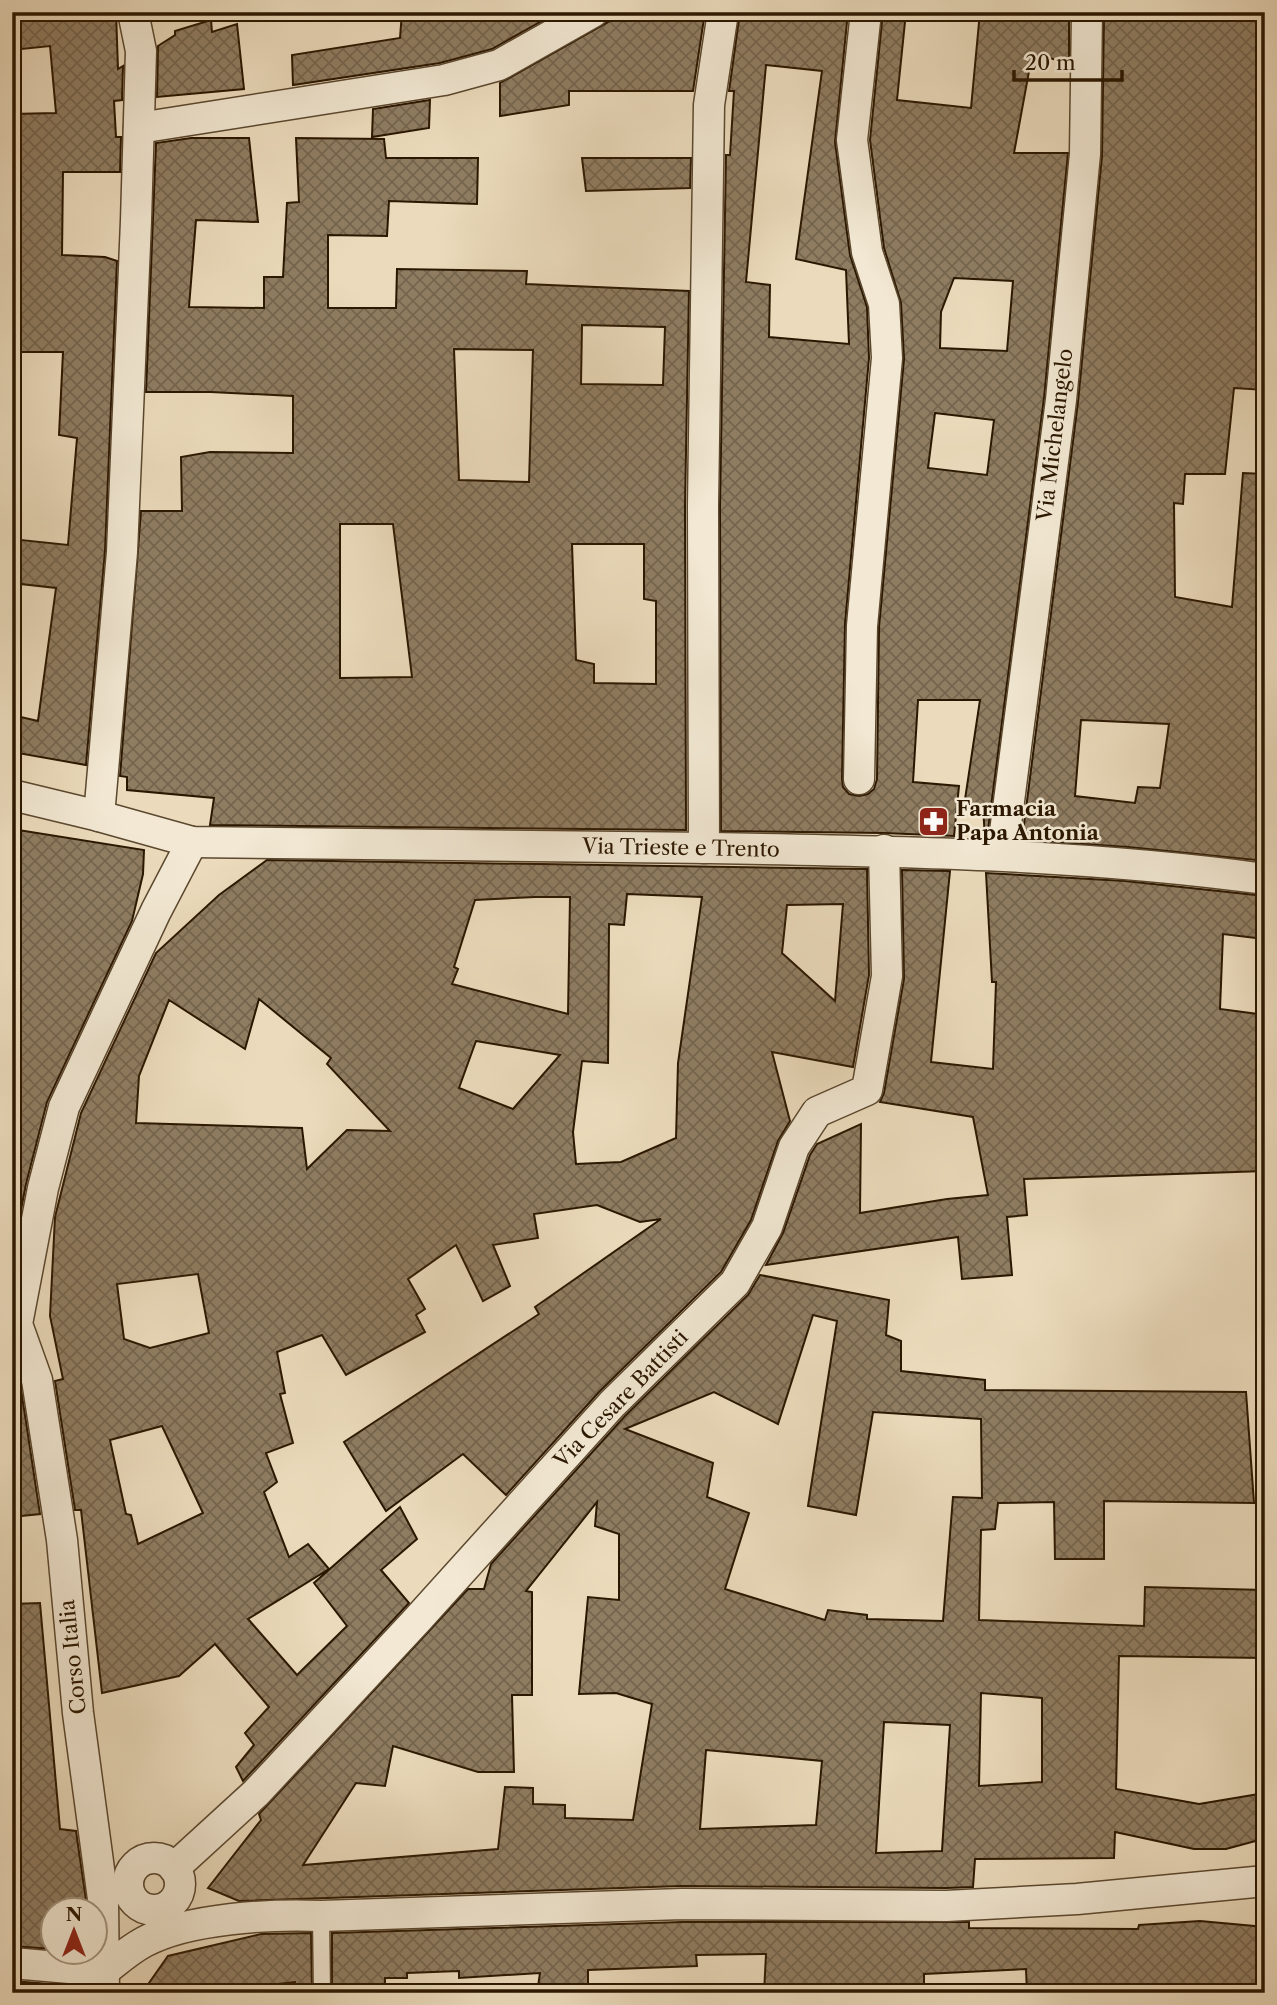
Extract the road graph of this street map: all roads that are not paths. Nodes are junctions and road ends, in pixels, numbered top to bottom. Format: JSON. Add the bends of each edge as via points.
{"nodes":[{"id":1,"x":133,"y":12,"type":"edge"},
{"id":2,"x":593,"y":12,"type":"edge"},
{"id":3,"x":723,"y":12,"type":"edge"},
{"id":4,"x":866,"y":12,"type":"edge"},
{"id":5,"x":1087,"y":12,"type":"edge"},
{"id":6,"x":139,"y":128,"type":"junction"},
{"id":7,"x":859,"y":779,"type":"dead end"},
{"id":8,"x":12,"y":795,"type":"edge"},
{"id":9,"x":99,"y":816,"type":"junction"},
{"id":10,"x":192,"y":842,"type":"junction"},
{"id":11,"x":704,"y":848,"type":"junction"},
{"id":12,"x":884,"y":850,"type":"junction"},
{"id":13,"x":1002,"y":855,"type":"junction"},
{"id":14,"x":1265,"y":879,"type":"edge"},
{"id":15,"x":15,"y":1327,"type":"edge"},
{"id":16,"x":174,"y":1868,"type":"junction"},
{"id":17,"x":1265,"y":1881,"type":"edge"},
{"id":18,"x":116,"y":1894,"type":"junction"},
{"id":19,"x":175,"y":1899,"type":"junction"},
{"id":20,"x":321,"y":1916,"type":"junction"},
{"id":21,"x":219,"y":1922,"type":"junction"},
{"id":22,"x":12,"y":1963,"type":"edge"},
{"id":23,"x":104,"y":1982,"type":"edge"},
{"id":24,"x":322,"y":1993,"type":"edge"}],
"edges":[{"from":1,"to":6,"type":"street","via":[[141,51]]},
{"from":2,"to":6,"type":"street","via":[[499,65],[455,77]]},
{"from":3,"to":11,"type":"street","via":[[709,104],[702,506]]},
{"from":4,"to":7,"type":"street","via":[[852,140],[867,252],[884,304],[887,358],[862,626]]},
{"from":5,"to":13,"type":"street","name":"Via Michelangelo","via":[[1085,154],[1063,387]]},
{"from":6,"to":9,"type":"street","via":[[122,552]]},
{"from":8,"to":9,"type":"street","name":"Via Trieste e Trento"},
{"from":9,"to":10,"type":"street","name":"Via Trieste e Trento"},
{"from":10,"to":11,"type":"street","name":"Via Trieste e Trento"},
{"from":10,"to":15,"type":"street","via":[[64,1107]]},
{"from":11,"to":12,"type":"street","name":"Via Trieste e Trento"},
{"from":12,"to":13,"type":"street","name":"Via Trieste e Trento"},
{"from":12,"to":16,"type":"street","name":"Via Cesare Battisti","via":[[887,976],[867,1090],[817,1112],[794,1147],[767,1227],[735,1283],[612,1404],[256,1793]]},
{"from":13,"to":14,"type":"street","name":"Via Trieste e Trento"},
{"from":15,"to":18,"type":"street","name":"Corso Italia","via":[[37,1380],[62,1540],[78,1713]]},
{"from":16,"to":18,"type":"street","via":[[158,1858],[142,1861]]},
{"from":16,"to":19,"type":"street","via":[[180,1882]]},
{"from":17,"to":20,"type":"street","via":[[946,1906],[682,1904]]},
{"from":18,"to":19,"type":"street","via":[[152,1910]]},
{"from":18,"to":23,"type":"street","name":"Corso Italia"},
{"from":19,"to":21,"type":"street"},
{"from":20,"to":21,"type":"street"},
{"from":20,"to":24,"type":"lane"},
{"from":21,"to":23,"type":"street","via":[[167,1932],[144,1942]]},
{"from":22,"to":23,"type":"street"}]}
